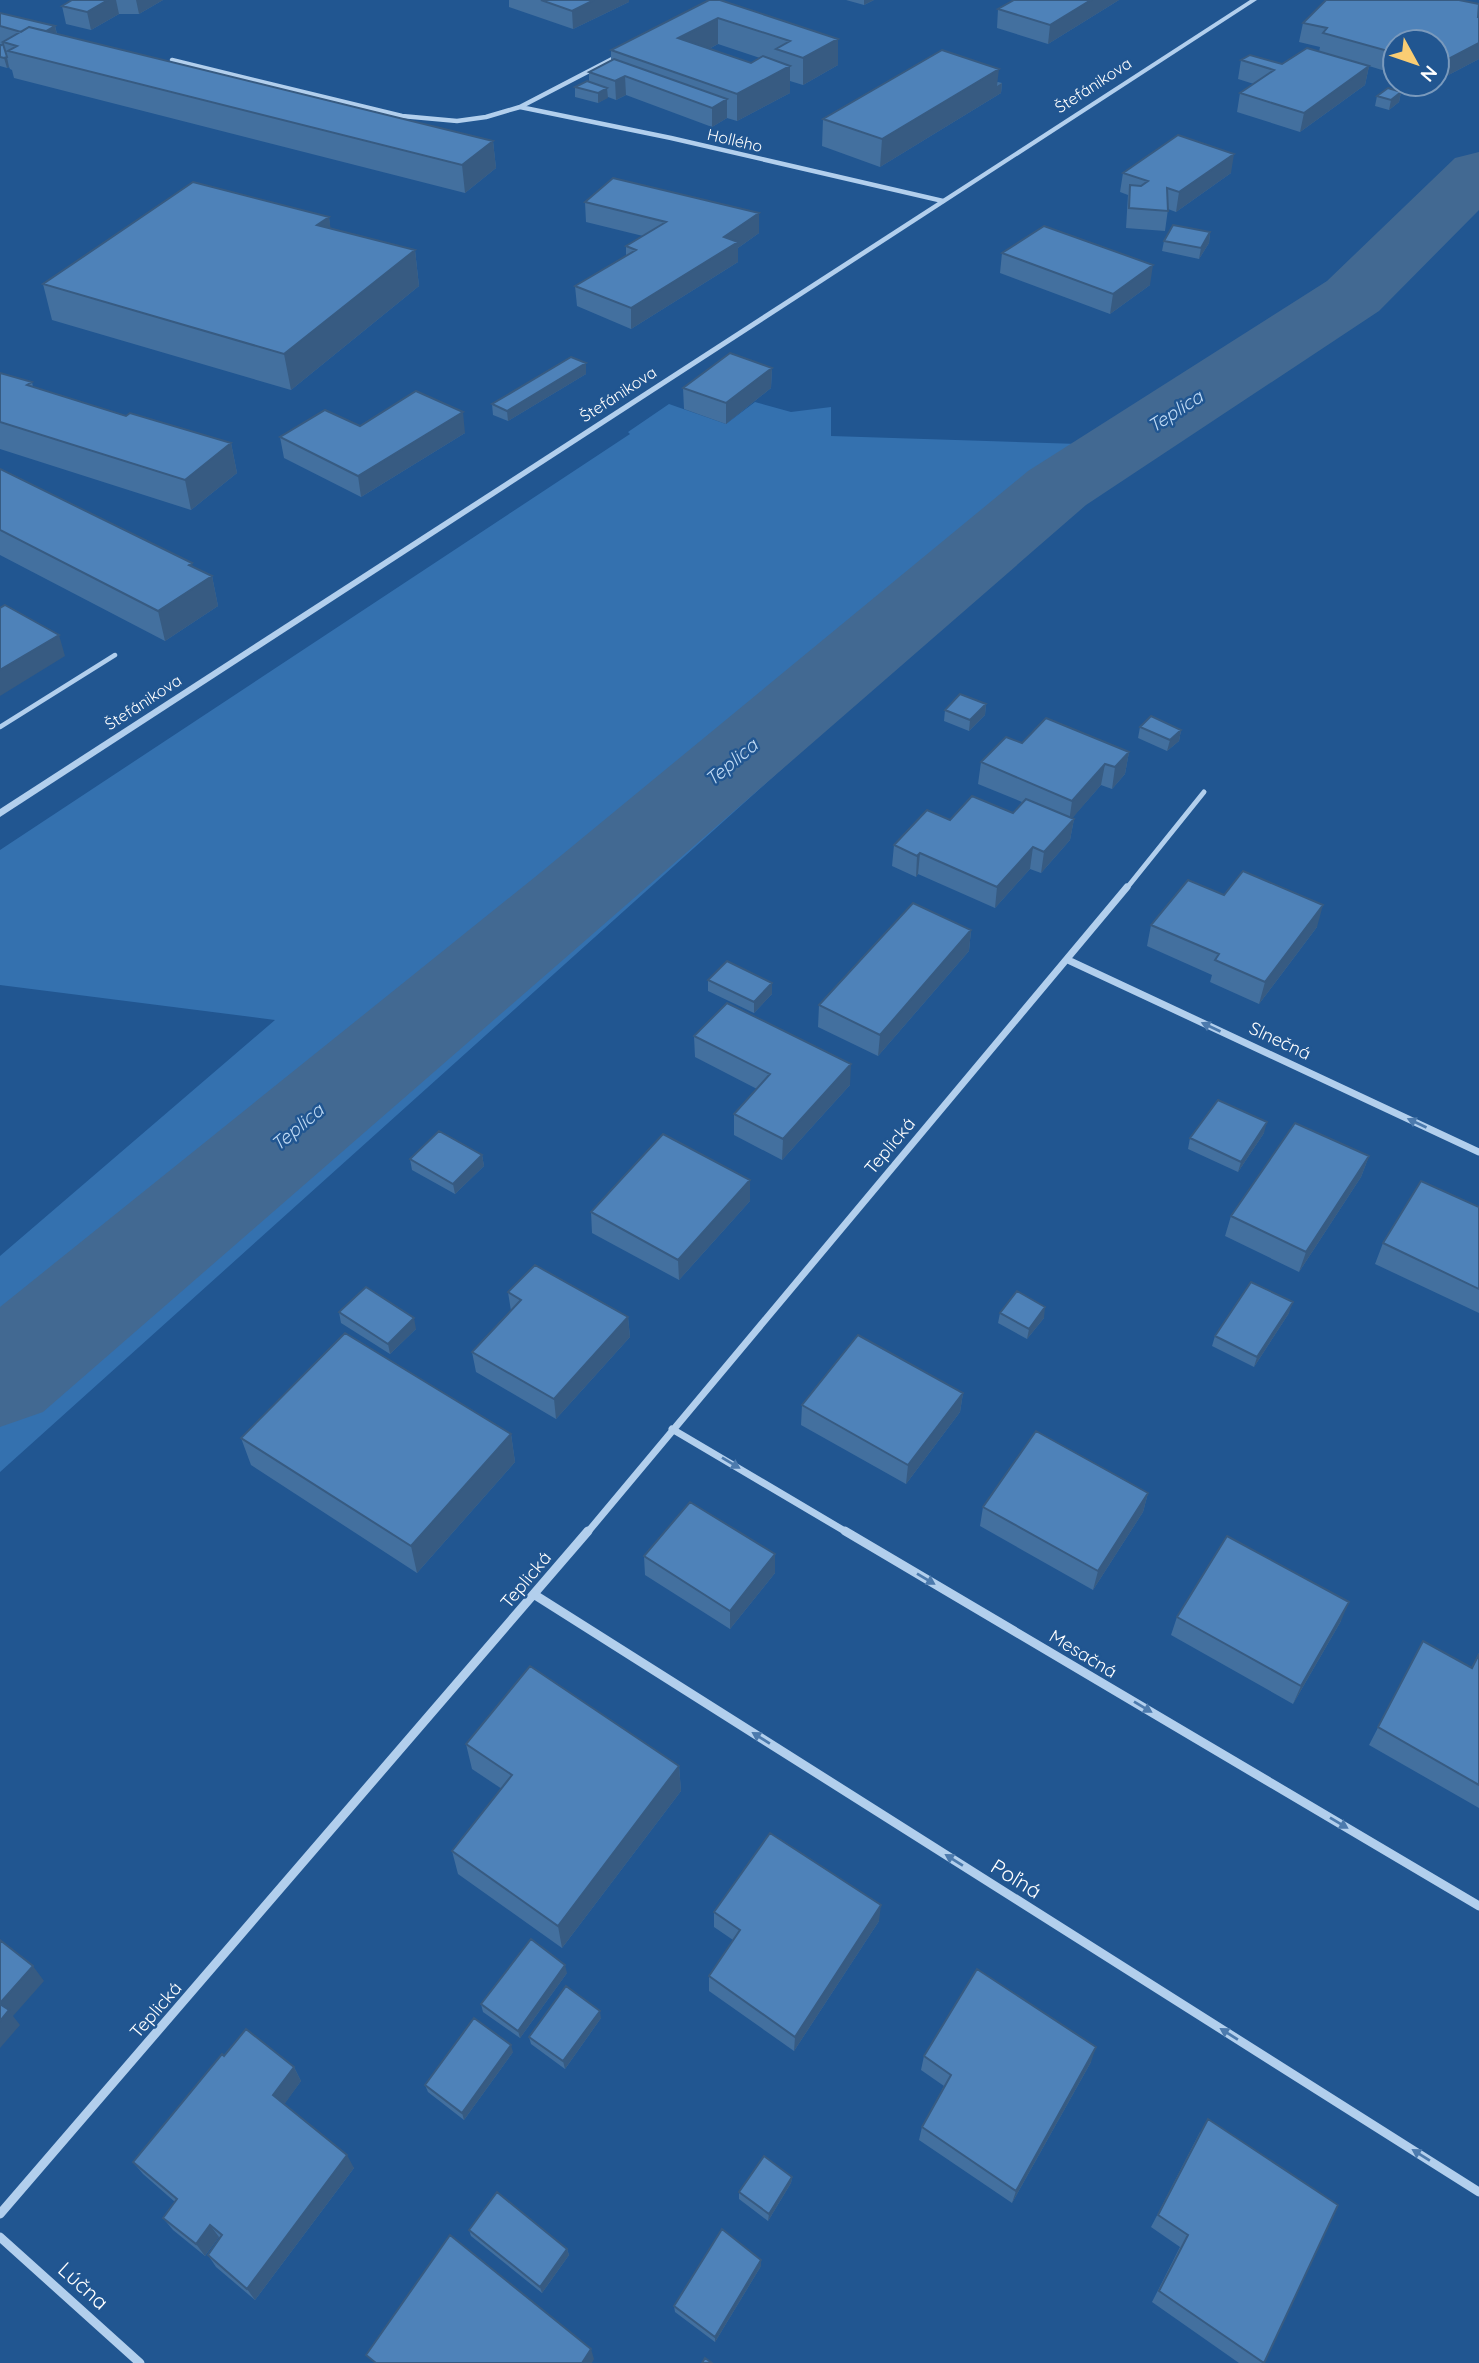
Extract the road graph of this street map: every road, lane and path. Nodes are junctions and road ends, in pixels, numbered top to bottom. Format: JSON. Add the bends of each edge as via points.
{"nodes":[{"id":1,"x":1254,"y":0,"type":"edge"},
{"id":2,"x":628,"y":50,"type":"edge"},
{"id":3,"x":173,"y":60,"type":"edge"},
{"id":4,"x":520,"y":107,"type":"junction"},
{"id":5,"x":943,"y":201,"type":"junction"},
{"id":6,"x":116,"y":655,"type":"dead end"},
{"id":7,"x":0,"y":727,"type":"edge"},
{"id":8,"x":1204,"y":792,"type":"dead end"},
{"id":9,"x":0,"y":814,"type":"edge"},
{"id":10,"x":1068,"y":960,"type":"junction"},
{"id":11,"x":1479,"y":1152,"type":"edge"},
{"id":12,"x":672,"y":1429,"type":"junction"},
{"id":13,"x":535,"y":1595,"type":"junction"},
{"id":14,"x":1479,"y":1906,"type":"edge"},
{"id":15,"x":1479,"y":2192,"type":"edge"},
{"id":16,"x":0,"y":2214,"type":"edge"},
{"id":17,"x":0,"y":2237,"type":"edge"},
{"id":18,"x":140,"y":2363,"type":"edge"}],
"edges":[{"from":1,"to":5,"type":"street","name":"Štefánikova"},
{"from":2,"to":4,"type":"street","name":"Hollého"},
{"from":3,"to":4,"type":"street","name":"Hollého","via":[[402,116],[432,120],[486,117]]},
{"from":4,"to":5,"type":"street","name":"Hollého"},
{"from":5,"to":9,"type":"street","name":"Štefánikova"},
{"from":6,"to":7,"type":"lane"},
{"from":8,"to":10,"type":"street","name":"Teplická"},
{"from":11,"to":10,"type":"street","name":"Slnečná","one_way":true},
{"from":10,"to":12,"type":"street","name":"Teplická"},
{"from":12,"to":13,"type":"street","name":"Teplická"},
{"from":12,"to":14,"type":"street","name":"Mesačná","one_way":true},
{"from":15,"to":13,"type":"street","name":"Poľná","one_way":true},
{"from":13,"to":16,"type":"street","name":"Teplická"},
{"from":17,"to":18,"type":"street","name":"Lúčna"}]}
